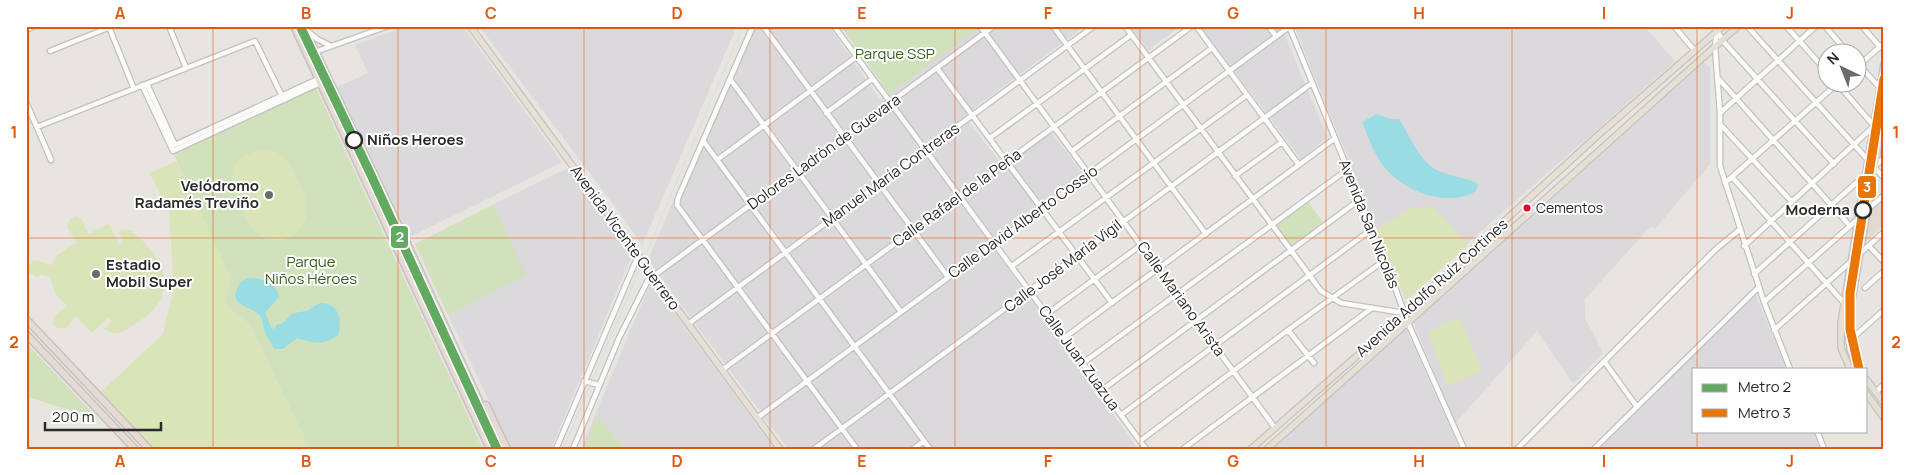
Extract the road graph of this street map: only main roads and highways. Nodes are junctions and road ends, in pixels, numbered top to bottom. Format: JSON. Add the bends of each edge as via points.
{"nodes":[{"id":1,"x":294,"y":26,"type":"edge"},
{"id":2,"x":470,"y":26,"type":"edge"},
{"id":3,"x":1738,"y":26,"type":"edge"},
{"id":4,"x":303,"y":27,"type":"edge"},
{"id":5,"x":1718,"y":27,"type":"edge"},
{"id":6,"x":311,"y":43,"type":"junction"},
{"id":7,"x":1884,"y":64,"type":"edge"},
{"id":8,"x":313,"y":68,"type":"junction"},
{"id":9,"x":1884,"y":113,"type":"edge"},
{"id":10,"x":1883,"y":119,"type":"edge"},
{"id":11,"x":380,"y":188,"type":"junction"},
{"id":12,"x":378,"y":206,"type":"junction"},
{"id":13,"x":26,"y":319,"type":"edge"},
{"id":14,"x":26,"y":334,"type":"edge"},
{"id":15,"x":444,"y":350,"type":"junction"},
{"id":16,"x":463,"y":363,"type":"junction"},
{"id":17,"x":1850,"y":368,"type":"edge"},
{"id":18,"x":1858,"y":368,"type":"edge"},
{"id":19,"x":1868,"y":382,"type":"edge"},
{"id":20,"x":1868,"y":396,"type":"edge"},
{"id":21,"x":1884,"y":403,"type":"edge"},
{"id":22,"x":1291,"y":414,"type":"junction"},
{"id":23,"x":1884,"y":418,"type":"edge"},
{"id":24,"x":1297,"y":422,"type":"junction"},
{"id":25,"x":135,"y":449,"type":"edge"},
{"id":26,"x":150,"y":449,"type":"edge"},
{"id":27,"x":486,"y":449,"type":"edge"},
{"id":28,"x":490,"y":449,"type":"edge"},
{"id":29,"x":502,"y":449,"type":"edge"},
{"id":30,"x":507,"y":449,"type":"edge"},
{"id":31,"x":780,"y":449,"type":"edge"},
{"id":32,"x":1251,"y":449,"type":"edge"},
{"id":33,"x":1267,"y":449,"type":"edge"}],
"edges":[{"from":1,"to":8,"type":"highway"},
{"from":2,"to":31,"type":"main road","name":"Avenida Vicente Guerrero"},
{"from":3,"to":24,"type":"main road","name":"Avenida Adolfo Ruíz Cortines"},
{"from":4,"to":6,"type":"highway"},
{"from":5,"to":22,"type":"main road","name":"Avenida Adolfo Ruíz Cortines"},
{"from":6,"to":8,"type":"highway"},
{"from":6,"to":11,"type":"highway"},
{"from":7,"to":17,"type":"main road","via":[[1844,303],[1840,341]]},
{"from":8,"to":12,"type":"highway"},
{"from":9,"to":10,"type":"main road"},
{"from":10,"to":18,"type":"main road","via":[[1848,323],[1851,355]]},
{"from":11,"to":12,"type":"highway"},
{"from":11,"to":16,"type":"highway"},
{"from":12,"to":15,"type":"highway"},
{"from":13,"to":26,"type":"highway"},
{"from":14,"to":25,"type":"highway"},
{"from":15,"to":27,"type":"highway","via":[[445,360]]},
{"from":15,"to":28,"type":"highway"},
{"from":16,"to":29,"type":"highway"},
{"from":16,"to":30,"type":"highway","via":[[473,376]]},
{"from":19,"to":21,"type":"main road"},
{"from":20,"to":23,"type":"main road"},
{"from":22,"to":24,"type":"main road"},
{"from":22,"to":32,"type":"main road","name":"Avenida Adolfo Ruíz Cortines"},
{"from":24,"to":33,"type":"main road","name":"Avenida Adolfo Ruíz Cortines"}]}
